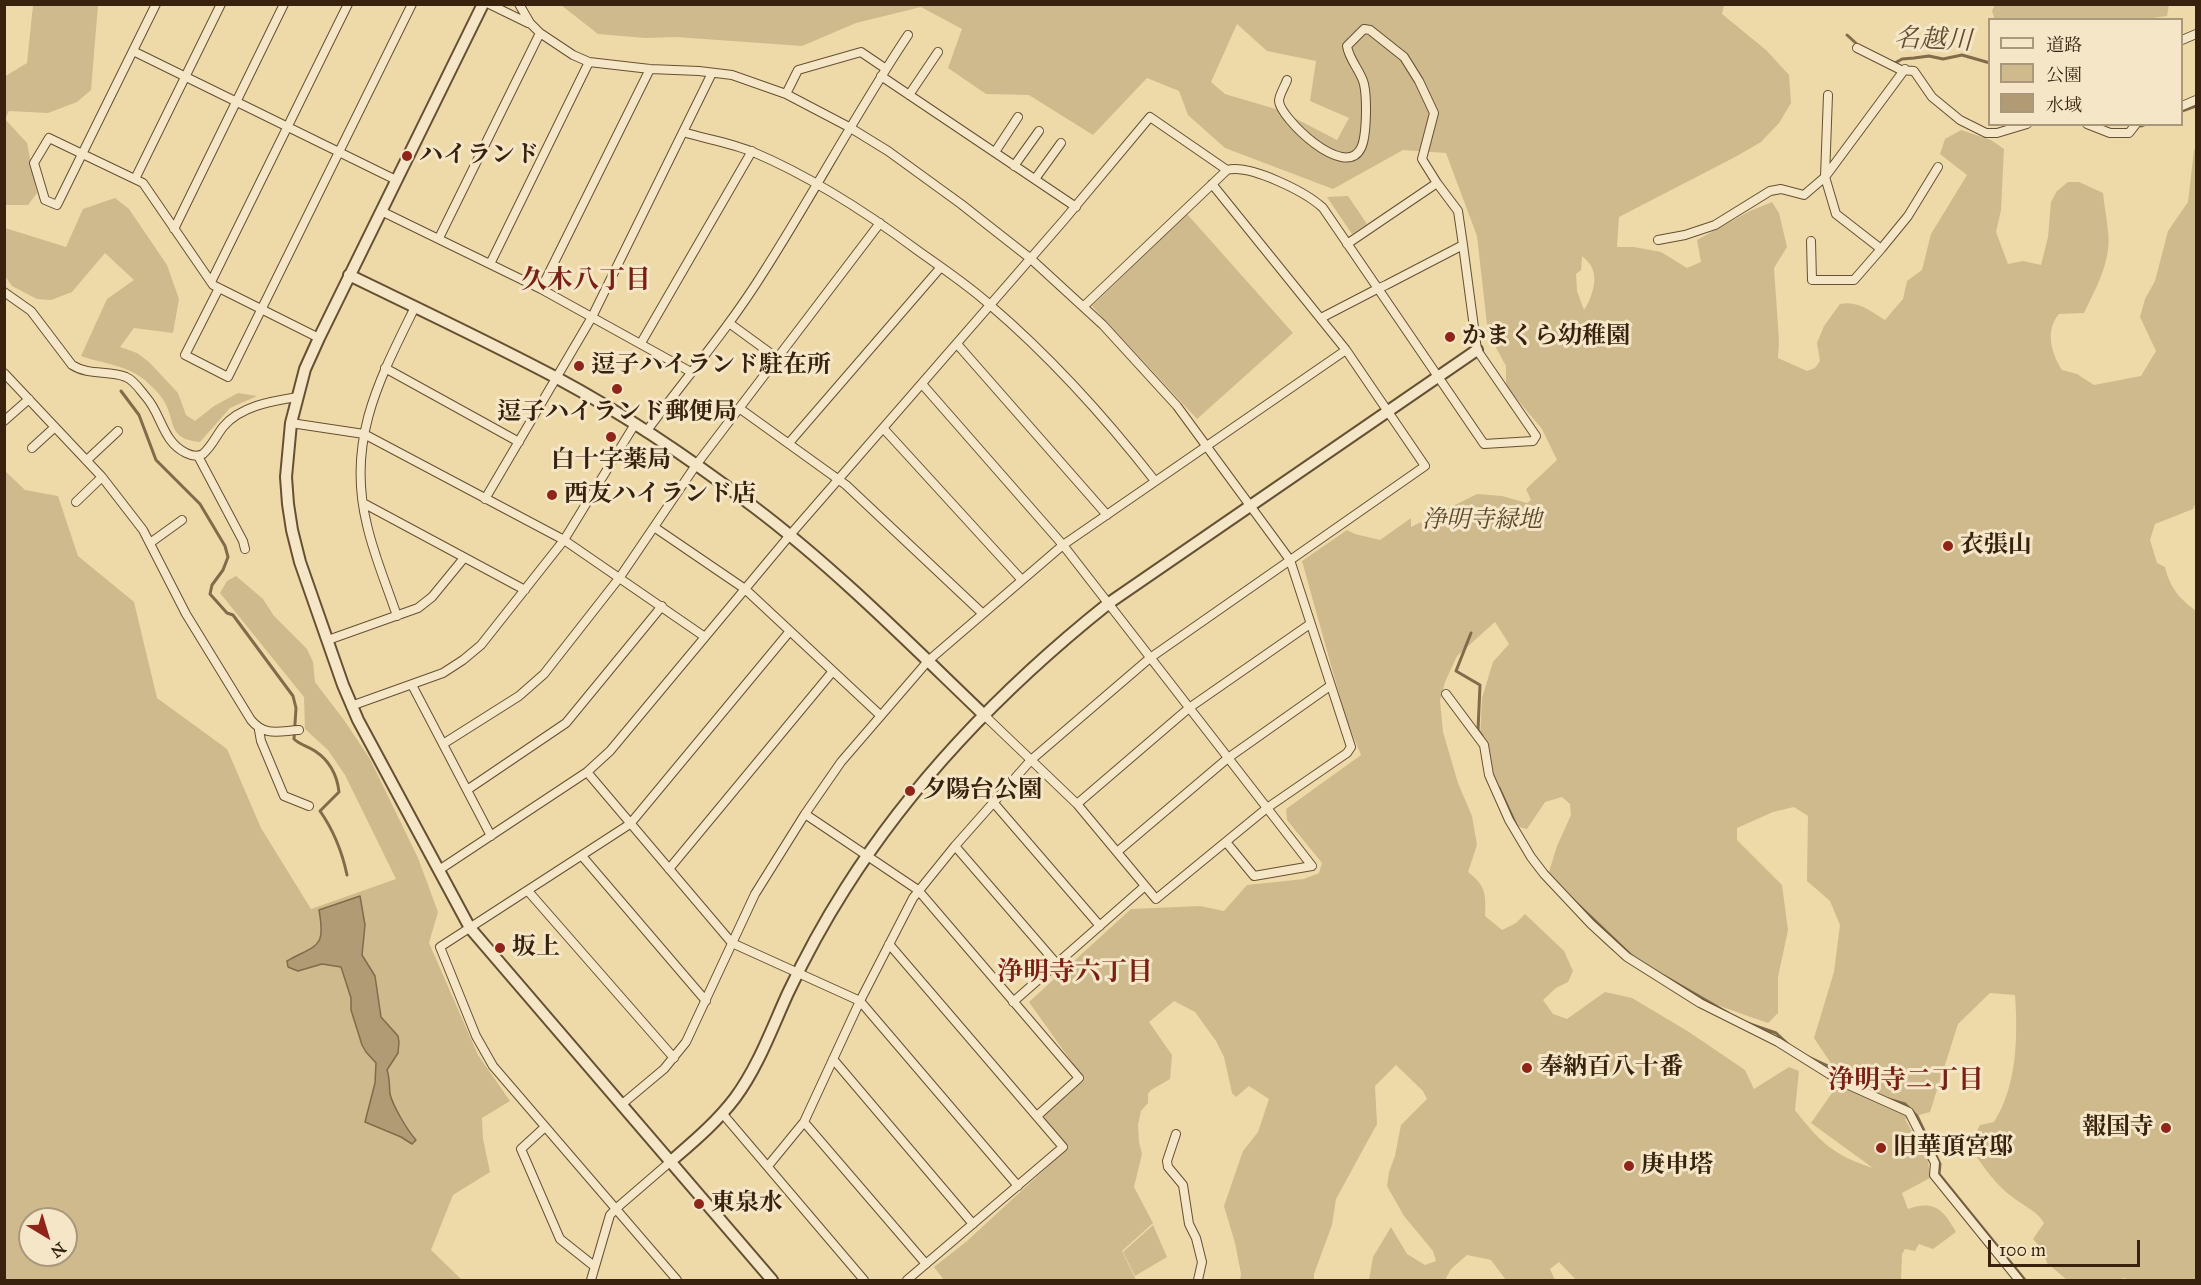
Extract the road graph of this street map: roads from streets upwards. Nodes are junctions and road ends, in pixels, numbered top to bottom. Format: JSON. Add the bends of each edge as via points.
{"nodes":[{"id":1,"x":156,"y":4,"type":"edge"},
{"id":2,"x":221,"y":4,"type":"edge"},
{"id":3,"x":284,"y":4,"type":"edge"},
{"id":4,"x":348,"y":4,"type":"edge"},
{"id":5,"x":412,"y":4,"type":"edge"},
{"id":6,"x":483,"y":4,"type":"edge"},
{"id":7,"x":489,"y":4,"type":"edge"},
{"id":8,"x":519,"y":4,"type":"edge"},
{"id":9,"x":530,"y":23,"type":"junction"},
{"id":10,"x":540,"y":33,"type":"junction"},
{"id":11,"x":908,"y":35,"type":"dead end"},
{"id":12,"x":1857,"y":48,"type":"dead end"},
{"id":13,"x":133,"y":51,"type":"junction"},
{"id":14,"x":938,"y":52,"type":"dead end"},
{"id":15,"x":589,"y":62,"type":"junction"},
{"id":16,"x":650,"y":69,"type":"junction"},
{"id":17,"x":1905,"y":69,"type":"junction"},
{"id":18,"x":712,"y":72,"type":"junction"},
{"id":19,"x":883,"y":73,"type":"junction"},
{"id":20,"x":185,"y":76,"type":"junction"},
{"id":21,"x":1287,"y":80,"type":"dead end"},
{"id":22,"x":786,"y":94,"type":"junction"},
{"id":23,"x":909,"y":95,"type":"junction"},
{"id":24,"x":1828,"y":95,"type":"dead end"},
{"id":25,"x":236,"y":102,"type":"junction"},
{"id":26,"x":1018,"y":117,"type":"dead end"},
{"id":27,"x":2020,"y":126,"type":"edge"},
{"id":28,"x":2092,"y":126,"type":"edge"},
{"id":29,"x":2134,"y":126,"type":"edge"},
{"id":30,"x":288,"y":127,"type":"junction"},
{"id":31,"x":849,"y":127,"type":"junction"},
{"id":32,"x":1039,"y":131,"type":"dead end"},
{"id":33,"x":683,"y":132,"type":"junction"},
{"id":34,"x":1061,"y":143,"type":"dead end"},
{"id":35,"x":752,"y":151,"type":"junction"},
{"id":36,"x":995,"y":152,"type":"junction"},
{"id":37,"x":339,"y":153,"type":"junction"},
{"id":38,"x":83,"y":154,"type":"junction"},
{"id":39,"x":1014,"y":166,"type":"junction"},
{"id":40,"x":1938,"y":167,"type":"dead end"},
{"id":41,"x":1227,"y":170,"type":"junction"},
{"id":42,"x":1825,"y":177,"type":"junction"},
{"id":43,"x":135,"y":179,"type":"junction"},
{"id":44,"x":1035,"y":179,"type":"junction"},
{"id":45,"x":396,"y":180,"type":"junction"},
{"id":46,"x":816,"y":183,"type":"junction"},
{"id":47,"x":1437,"y":183,"type":"junction"},
{"id":48,"x":1212,"y":184,"type":"junction"},
{"id":49,"x":1076,"y":207,"type":"junction"},
{"id":50,"x":381,"y":211,"type":"junction"},
{"id":51,"x":880,"y":223,"type":"junction"},
{"id":52,"x":174,"y":229,"type":"junction"},
{"id":53,"x":439,"y":238,"type":"junction"},
{"id":54,"x":1658,"y":240,"type":"dead end"},
{"id":55,"x":1811,"y":241,"type":"dead end"},
{"id":56,"x":1347,"y":244,"type":"junction"},
{"id":57,"x":1463,"y":245,"type":"junction"},
{"id":58,"x":1881,"y":249,"type":"junction"},
{"id":59,"x":1031,"y":259,"type":"junction"},
{"id":60,"x":490,"y":264,"type":"junction"},
{"id":61,"x":940,"y":267,"type":"junction"},
{"id":62,"x":350,"y":275,"type":"junction"},
{"id":63,"x":215,"y":285,"type":"junction"},
{"id":64,"x":541,"y":289,"type":"junction"},
{"id":65,"x":1377,"y":289,"type":"junction"},
{"id":66,"x":4,"y":292,"type":"edge"},
{"id":67,"x":990,"y":304,"type":"junction"},
{"id":68,"x":1083,"y":306,"type":"junction"},
{"id":69,"x":416,"y":307,"type":"junction"},
{"id":70,"x":262,"y":310,"type":"junction"},
{"id":71,"x":592,"y":316,"type":"junction"},
{"id":72,"x":1321,"y":318,"type":"junction"},
{"id":73,"x":729,"y":323,"type":"junction"},
{"id":74,"x":319,"y":338,"type":"junction"},
{"id":75,"x":641,"y":344,"type":"junction"},
{"id":76,"x":957,"y":344,"type":"junction"},
{"id":77,"x":1346,"y":350,"type":"junction"},
{"id":78,"x":1477,"y":350,"type":"junction"},
{"id":79,"x":777,"y":358,"type":"junction"},
{"id":80,"x":385,"y":369,"type":"junction"},
{"id":81,"x":691,"y":372,"type":"junction"},
{"id":82,"x":4,"y":373,"type":"edge"},
{"id":83,"x":557,"y":378,"type":"junction"},
{"id":84,"x":1438,"y":378,"type":"junction"},
{"id":85,"x":922,"y":384,"type":"junction"},
{"id":86,"x":297,"y":397,"type":"junction"},
{"id":87,"x":28,"y":399,"type":"junction"},
{"id":88,"x":739,"y":408,"type":"junction"},
{"id":89,"x":1389,"y":411,"type":"junction"},
{"id":90,"x":4,"y":421,"type":"edge"},
{"id":91,"x":291,"y":423,"type":"junction"},
{"id":92,"x":635,"y":424,"type":"junction"},
{"id":93,"x":55,"y":427,"type":"junction"},
{"id":94,"x":884,"y":428,"type":"junction"},
{"id":95,"x":118,"y":431,"type":"dead end"},
{"id":96,"x":646,"y":432,"type":"junction"},
{"id":97,"x":364,"y":434,"type":"junction"},
{"id":98,"x":519,"y":442,"type":"junction"},
{"id":99,"x":789,"y":443,"type":"junction"},
{"id":100,"x":1207,"y":445,"type":"junction"},
{"id":101,"x":32,"y":448,"type":"dead end"},
{"id":102,"x":198,"y":456,"type":"junction"},
{"id":103,"x":87,"y":460,"type":"junction"},
{"id":104,"x":696,"y":465,"type":"junction"},
{"id":105,"x":102,"y":477,"type":"junction"},
{"id":106,"x":838,"y":478,"type":"junction"},
{"id":107,"x":1155,"y":481,"type":"junction"},
{"id":108,"x":485,"y":499,"type":"junction"},
{"id":109,"x":76,"y":502,"type":"dead end"},
{"id":110,"x":363,"y":503,"type":"junction"},
{"id":111,"x":1251,"y":506,"type":"junction"},
{"id":112,"x":1107,"y":515,"type":"junction"},
{"id":113,"x":182,"y":520,"type":"dead end"},
{"id":114,"x":654,"y":527,"type":"junction"},
{"id":115,"x":790,"y":535,"type":"junction"},
{"id":116,"x":564,"y":540,"type":"junction"},
{"id":117,"x":150,"y":543,"type":"junction"},
{"id":118,"x":1063,"y":545,"type":"junction"},
{"id":119,"x":245,"y":549,"type":"dead end"},
{"id":120,"x":464,"y":558,"type":"junction"},
{"id":121,"x":1290,"y":560,"type":"junction"},
{"id":122,"x":620,"y":577,"type":"junction"},
{"id":123,"x":1022,"y":579,"type":"junction"},
{"id":124,"x":745,"y":589,"type":"junction"},
{"id":125,"x":525,"y":590,"type":"junction"},
{"id":126,"x":1109,"y":603,"type":"junction"},
{"id":127,"x":662,"y":606,"type":"junction"},
{"id":128,"x":982,"y":613,"type":"junction"},
{"id":129,"x":397,"y":616,"type":"junction"},
{"id":130,"x":1310,"y":624,"type":"junction"},
{"id":131,"x":790,"y":631,"type":"junction"},
{"id":132,"x":705,"y":637,"type":"junction"},
{"id":133,"x":328,"y":640,"type":"junction"},
{"id":134,"x":1150,"y":658,"type":"junction"},
{"id":135,"x":928,"y":661,"type":"junction"},
{"id":136,"x":833,"y":671,"type":"junction"},
{"id":137,"x":412,"y":686,"type":"junction"},
{"id":138,"x":1330,"y":686,"type":"junction"},
{"id":139,"x":1446,"y":694,"type":"dead end"},
{"id":140,"x":351,"y":706,"type":"junction"},
{"id":141,"x":1189,"y":708,"type":"junction"},
{"id":142,"x":983,"y":714,"type":"junction"},
{"id":143,"x":880,"y":715,"type":"junction"},
{"id":144,"x":259,"y":730,"type":"junction"},
{"id":145,"x":295,"y":730,"type":"dead end"},
{"id":146,"x":443,"y":744,"type":"junction"},
{"id":147,"x":1228,"y":758,"type":"junction"},
{"id":148,"x":1031,"y":760,"type":"junction"},
{"id":149,"x":587,"y":772,"type":"junction"},
{"id":150,"x":467,"y":790,"type":"junction"},
{"id":151,"x":993,"y":802,"type":"junction"},
{"id":152,"x":1077,"y":804,"type":"junction"},
{"id":153,"x":309,"y":806,"type":"dead end"},
{"id":154,"x":1267,"y":808,"type":"junction"},
{"id":155,"x":805,"y":814,"type":"junction"},
{"id":156,"x":630,"y":824,"type":"junction"},
{"id":157,"x":491,"y":836,"type":"junction"},
{"id":158,"x":1226,"y":842,"type":"junction"},
{"id":159,"x":955,"y":846,"type":"junction"},
{"id":160,"x":1117,"y":852,"type":"junction"},
{"id":161,"x":582,"y":856,"type":"junction"},
{"id":162,"x":867,"y":856,"type":"junction"},
{"id":163,"x":669,"y":869,"type":"junction"},
{"id":164,"x":439,"y":870,"type":"junction"},
{"id":165,"x":1145,"y":886,"type":"junction"},
{"id":166,"x":918,"y":890,"type":"junction"},
{"id":167,"x":528,"y":891,"type":"junction"},
{"id":168,"x":1100,"y":926,"type":"junction"},
{"id":169,"x":470,"y":928,"type":"junction"},
{"id":170,"x":732,"y":943,"type":"junction"},
{"id":171,"x":889,"y":945,"type":"junction"},
{"id":172,"x":1056,"y":963,"type":"junction"},
{"id":173,"x":797,"y":973,"type":"junction"},
{"id":174,"x":860,"y":1000,"type":"junction"},
{"id":175,"x":706,"y":1001,"type":"junction"},
{"id":176,"x":1013,"y":1002,"type":"junction"},
{"id":177,"x":674,"y":1058,"type":"junction"},
{"id":178,"x":833,"y":1059,"type":"junction"},
{"id":179,"x":621,"y":1105,"type":"junction"},
{"id":180,"x":723,"y":1113,"type":"junction"},
{"id":181,"x":1037,"y":1116,"type":"junction"},
{"id":182,"x":804,"y":1122,"type":"junction"},
{"id":183,"x":546,"y":1127,"type":"junction"},
{"id":184,"x":1176,"y":1134,"type":"dead end"},
{"id":185,"x":670,"y":1162,"type":"junction"},
{"id":186,"x":768,"y":1166,"type":"junction"},
{"id":187,"x":1018,"y":1186,"type":"junction"},
{"id":188,"x":615,"y":1208,"type":"junction"},
{"id":189,"x":973,"y":1224,"type":"junction"},
{"id":190,"x":926,"y":1264,"type":"junction"},
{"id":191,"x":594,"y":1266,"type":"junction"},
{"id":192,"x":591,"y":1281,"type":"edge"},
{"id":193,"x":677,"y":1281,"type":"edge"},
{"id":194,"x":772,"y":1281,"type":"edge"},
{"id":195,"x":864,"y":1281,"type":"edge"},
{"id":196,"x":907,"y":1281,"type":"edge"},
{"id":197,"x":1198,"y":1281,"type":"edge"},
{"id":198,"x":2019,"y":1281,"type":"edge"}],
"edges":[{"from":1,"to":13,"type":"street"},
{"from":2,"to":20,"type":"street"},
{"from":3,"to":25,"type":"street"},
{"from":4,"to":30,"type":"street"},
{"from":5,"to":37,"type":"street"},
{"from":6,"to":45,"type":"street"},
{"from":7,"to":9,"type":"street"},
{"from":8,"to":9,"type":"street"},
{"from":9,"to":10,"type":"street"},
{"from":10,"to":15,"type":"street"},
{"from":10,"to":53,"type":"street"},
{"from":11,"to":19,"type":"street"},
{"from":12,"to":17,"type":"street"},
{"from":13,"to":20,"type":"street"},
{"from":13,"to":38,"type":"street"},
{"from":14,"to":23,"type":"street"},
{"from":15,"to":16,"type":"street"},
{"from":15,"to":60,"type":"street"},
{"from":16,"to":18,"type":"street"},
{"from":16,"to":64,"type":"street"},
{"from":17,"to":27,"type":"street","via":[[1914,71],[1932,97],[1960,120],[1986,133]]},
{"from":17,"to":42,"type":"street"},
{"from":18,"to":22,"type":"street"},
{"from":18,"to":33,"type":"street"},
{"from":19,"to":22,"type":"street","via":[[861,52],[798,70]]},
{"from":19,"to":23,"type":"street"},
{"from":19,"to":31,"type":"street"},
{"from":20,"to":25,"type":"street"},
{"from":20,"to":43,"type":"street"},
{"from":21,"to":47,"type":"street","via":[[1279,99],[1288,117],[1323,150],[1344,159],[1355,155],[1364,133],[1364,84],[1347,46],[1364,29],[1370,30],[1404,57],[1434,112],[1422,159]]},
{"from":22,"to":31,"type":"street"},
{"from":23,"to":36,"type":"street"},
{"from":24,"to":42,"type":"street"},
{"from":25,"to":30,"type":"street"},
{"from":25,"to":52,"type":"street"},
{"from":26,"to":36,"type":"street"},
{"from":28,"to":29,"type":"street","via":[[2110,133],[2129,133]]},
{"from":30,"to":37,"type":"street"},
{"from":30,"to":63,"type":"street"},
{"from":31,"to":46,"type":"street"},
{"from":31,"to":59,"type":"street","via":[[961,204]]},
{"from":32,"to":39,"type":"street"},
{"from":33,"to":35,"type":"street"},
{"from":33,"to":71,"type":"street"},
{"from":34,"to":44,"type":"street"},
{"from":35,"to":46,"type":"street"},
{"from":35,"to":75,"type":"street"},
{"from":36,"to":39,"type":"street"},
{"from":37,"to":45,"type":"street"},
{"from":37,"to":70,"type":"street"},
{"from":38,"to":38,"type":"street","via":[[49,138],[34,164],[45,200],[57,205]]},
{"from":38,"to":43,"type":"street"},
{"from":39,"to":44,"type":"street"},
{"from":40,"to":58,"type":"street","via":[[1908,216]]},
{"from":41,"to":48,"type":"street"},
{"from":41,"to":49,"type":"street","via":[[1150,117]]},
{"from":41,"to":56,"type":"street","via":[[1236,168],[1261,174],[1315,200]]},
{"from":42,"to":54,"type":"street","via":[[1804,195],[1781,189],[1770,191],[1715,225]]},
{"from":42,"to":58,"type":"street","via":[[1836,214]]},
{"from":43,"to":52,"type":"street","via":[[143,183]]},
{"from":44,"to":49,"type":"street"},
{"from":45,"to":50,"type":"street"},
{"from":46,"to":51,"type":"street"},
{"from":46,"to":73,"type":"street","via":[[763,274]]},
{"from":47,"to":56,"type":"street"},
{"from":47,"to":57,"type":"street","via":[[1458,211]]},
{"from":48,"to":68,"type":"street"},
{"from":48,"to":72,"type":"street"},
{"from":49,"to":59,"type":"street"},
{"from":50,"to":53,"type":"street"},
{"from":50,"to":62,"type":"street"},
{"from":51,"to":61,"type":"street"},
{"from":51,"to":79,"type":"street"},
{"from":52,"to":63,"type":"street"},
{"from":53,"to":60,"type":"street"},
{"from":55,"to":58,"type":"street","via":[[1812,280],[1854,280]]},
{"from":56,"to":65,"type":"street"},
{"from":57,"to":65,"type":"street"},
{"from":57,"to":78,"type":"street"},
{"from":59,"to":67,"type":"street"},
{"from":59,"to":68,"type":"street"},
{"from":60,"to":64,"type":"street"},
{"from":61,"to":67,"type":"street"},
{"from":61,"to":99,"type":"street"},
{"from":62,"to":69,"type":"street"},
{"from":62,"to":74,"type":"street"},
{"from":63,"to":70,"type":"street"},
{"from":63,"to":70,"type":"street","via":[[185,355],[228,377]]},
{"from":64,"to":71,"type":"street"},
{"from":65,"to":72,"type":"street"},
{"from":65,"to":84,"type":"street"},
{"from":66,"to":102,"type":"street","via":[[32,311],[72,365],[81,371],[126,377],[133,382],[154,406],[170,442]]},
{"from":67,"to":76,"type":"street"},
{"from":67,"to":107,"type":"street","via":[[1069,379]]},
{"from":68,"to":100,"type":"street","via":[[1145,370]]},
{"from":69,"to":80,"type":"street"},
{"from":69,"to":83,"type":"street"},
{"from":70,"to":74,"type":"street"},
{"from":71,"to":75,"type":"street"},
{"from":71,"to":83,"type":"street"},
{"from":72,"to":77,"type":"street"},
{"from":73,"to":79,"type":"street"},
{"from":73,"to":81,"type":"street"},
{"from":74,"to":86,"type":"street"},
{"from":75,"to":81,"type":"street"},
{"from":76,"to":85,"type":"street"},
{"from":76,"to":112,"type":"street"},
{"from":77,"to":89,"type":"street"},
{"from":77,"to":100,"type":"street"},
{"from":78,"to":84,"type":"street"},
{"from":78,"to":84,"type":"street","via":[[1536,436],[1533,441],[1484,444]]},
{"from":79,"to":88,"type":"street"},
{"from":80,"to":97,"type":"street"},
{"from":80,"to":98,"type":"street"},
{"from":81,"to":96,"type":"street"},
{"from":82,"to":87,"type":"street"},
{"from":83,"to":92,"type":"street"},
{"from":83,"to":98,"type":"street"},
{"from":84,"to":89,"type":"street"},
{"from":85,"to":94,"type":"street"},
{"from":85,"to":118,"type":"street"},
{"from":86,"to":91,"type":"street"},
{"from":86,"to":102,"type":"street","via":[[272,401],[238,414],[208,450]]},
{"from":87,"to":90,"type":"street"},
{"from":87,"to":93,"type":"street"},
{"from":88,"to":99,"type":"street"},
{"from":88,"to":104,"type":"street"},
{"from":89,"to":111,"type":"street"},
{"from":89,"to":121,"type":"street","via":[[1425,466]]},
{"from":91,"to":97,"type":"street"},
{"from":91,"to":133,"type":"street","via":[[286,477],[292,530]]},
{"from":92,"to":96,"type":"street"},
{"from":92,"to":116,"type":"street"},
{"from":93,"to":101,"type":"street"},
{"from":93,"to":103,"type":"street"},
{"from":94,"to":106,"type":"street"},
{"from":94,"to":123,"type":"street"},
{"from":95,"to":103,"type":"street"},
{"from":96,"to":104,"type":"street"},
{"from":97,"to":108,"type":"street"},
{"from":97,"to":110,"type":"street"},
{"from":98,"to":108,"type":"street"},
{"from":99,"to":106,"type":"street"},
{"from":100,"to":107,"type":"street"},
{"from":100,"to":111,"type":"street"},
{"from":102,"to":119,"type":"street"},
{"from":103,"to":105,"type":"street"},
{"from":104,"to":114,"type":"street"},
{"from":104,"to":115,"type":"street"},
{"from":105,"to":109,"type":"street"},
{"from":105,"to":117,"type":"street"},
{"from":106,"to":115,"type":"street"},
{"from":106,"to":128,"type":"street"},
{"from":107,"to":112,"type":"street"},
{"from":108,"to":116,"type":"street"},
{"from":110,"to":120,"type":"street"},
{"from":110,"to":129,"type":"street"},
{"from":111,"to":121,"type":"street"},
{"from":111,"to":126,"type":"street"},
{"from":112,"to":118,"type":"street"},
{"from":113,"to":117,"type":"street"},
{"from":114,"to":122,"type":"street"},
{"from":114,"to":124,"type":"street"},
{"from":115,"to":124,"type":"street"},
{"from":115,"to":135,"type":"street"},
{"from":116,"to":122,"type":"street"},
{"from":116,"to":125,"type":"street"},
{"from":117,"to":144,"type":"street","via":[[186,614]]},
{"from":118,"to":123,"type":"street"},
{"from":118,"to":126,"type":"street"},
{"from":120,"to":125,"type":"street"},
{"from":120,"to":129,"type":"street","via":[[432,597]]},
{"from":121,"to":130,"type":"street"},
{"from":121,"to":134,"type":"street"},
{"from":122,"to":127,"type":"street"},
{"from":122,"to":146,"type":"street","via":[[535,684]]},
{"from":123,"to":128,"type":"street"},
{"from":124,"to":131,"type":"street"},
{"from":124,"to":132,"type":"street"},
{"from":125,"to":137,"type":"street","via":[[472,653],[443,673]]},
{"from":126,"to":134,"type":"street"},
{"from":126,"to":142,"type":"street","via":[[1031,667]]},
{"from":127,"to":132,"type":"street"},
{"from":127,"to":150,"type":"street","via":[[566,723]]},
{"from":128,"to":135,"type":"street"},
{"from":129,"to":133,"type":"street"},
{"from":130,"to":138,"type":"street"},
{"from":130,"to":141,"type":"street"},
{"from":131,"to":136,"type":"street"},
{"from":131,"to":156,"type":"street"},
{"from":132,"to":149,"type":"street","via":[[633,726]]},
{"from":133,"to":140,"type":"street"},
{"from":134,"to":141,"type":"street"},
{"from":134,"to":148,"type":"street"},
{"from":135,"to":142,"type":"street"},
{"from":135,"to":143,"type":"street"},
{"from":136,"to":143,"type":"street"},
{"from":136,"to":163,"type":"street"},
{"from":137,"to":140,"type":"street"},
{"from":137,"to":146,"type":"street"},
{"from":138,"to":147,"type":"street"},
{"from":138,"to":154,"type":"street","via":[[1351,747]]},
{"from":139,"to":198,"type":"street","via":[[1484,746],[1489,775],[1509,820],[1531,857],[1565,897],[1627,957],[1655,975],[1842,1082],[1909,1112],[1935,1163],[1934,1175]]},
{"from":140,"to":164,"type":"street"},
{"from":141,"to":147,"type":"street"},
{"from":141,"to":152,"type":"street"},
{"from":142,"to":148,"type":"street"},
{"from":142,"to":162,"type":"street","via":[[925,779]]},
{"from":143,"to":155,"type":"street"},
{"from":144,"to":145,"type":"street"},
{"from":144,"to":153,"type":"street","via":[[285,796]]},
{"from":146,"to":150,"type":"street"},
{"from":147,"to":154,"type":"street"},
{"from":147,"to":160,"type":"street"},
{"from":148,"to":151,"type":"street"},
{"from":148,"to":152,"type":"street"},
{"from":149,"to":156,"type":"street"},
{"from":149,"to":157,"type":"street"},
{"from":150,"to":157,"type":"street"},
{"from":151,"to":159,"type":"street"},
{"from":151,"to":168,"type":"street"},
{"from":152,"to":160,"type":"street"},
{"from":154,"to":158,"type":"street"},
{"from":154,"to":158,"type":"street","via":[[1312,866],[1254,876]]},
{"from":155,"to":162,"type":"street"},
{"from":155,"to":170,"type":"street","via":[[755,894]]},
{"from":156,"to":161,"type":"street"},
{"from":156,"to":163,"type":"street"},
{"from":157,"to":164,"type":"street"},
{"from":158,"to":165,"type":"street","via":[[1156,899]]},
{"from":159,"to":166,"type":"street"},
{"from":159,"to":172,"type":"street"},
{"from":160,"to":165,"type":"street"},
{"from":161,"to":167,"type":"street"},
{"from":161,"to":175,"type":"street"},
{"from":162,"to":166,"type":"street"},
{"from":162,"to":173,"type":"street"},
{"from":163,"to":170,"type":"street"},
{"from":164,"to":169,"type":"street"},
{"from":165,"to":168,"type":"street"},
{"from":166,"to":171,"type":"street"},
{"from":166,"to":176,"type":"street"},
{"from":167,"to":169,"type":"street"},
{"from":167,"to":177,"type":"street"},
{"from":168,"to":172,"type":"street"},
{"from":169,"to":179,"type":"street"},
{"from":169,"to":183,"type":"street","via":[[440,947],[484,1053]]},
{"from":170,"to":173,"type":"street"},
{"from":170,"to":175,"type":"street"},
{"from":171,"to":174,"type":"street"},
{"from":171,"to":181,"type":"street"},
{"from":172,"to":176,"type":"street"},
{"from":173,"to":174,"type":"street"},
{"from":173,"to":180,"type":"street","via":[[749,1076]]},
{"from":174,"to":178,"type":"street"},
{"from":174,"to":187,"type":"street"},
{"from":175,"to":177,"type":"street"},
{"from":176,"to":181,"type":"street","via":[[1079,1078]]},
{"from":177,"to":179,"type":"street"},
{"from":178,"to":182,"type":"street"},
{"from":178,"to":189,"type":"street"},
{"from":179,"to":185,"type":"street"},
{"from":180,"to":185,"type":"street"},
{"from":180,"to":186,"type":"street"},
{"from":181,"to":187,"type":"street","via":[[1063,1147]]},
{"from":182,"to":186,"type":"street"},
{"from":182,"to":190,"type":"street"},
{"from":183,"to":188,"type":"street"},
{"from":183,"to":191,"type":"street","via":[[521,1149],[560,1239]]},
{"from":184,"to":197,"type":"street","via":[[1167,1161],[1183,1185],[1189,1224],[1202,1262]]},
{"from":185,"to":188,"type":"street"},
{"from":185,"to":194,"type":"street"},
{"from":186,"to":195,"type":"street"},
{"from":187,"to":189,"type":"street"},
{"from":188,"to":191,"type":"street"},
{"from":188,"to":193,"type":"street"},
{"from":189,"to":190,"type":"street"},
{"from":190,"to":196,"type":"street"},
{"from":191,"to":192,"type":"street"}]}
